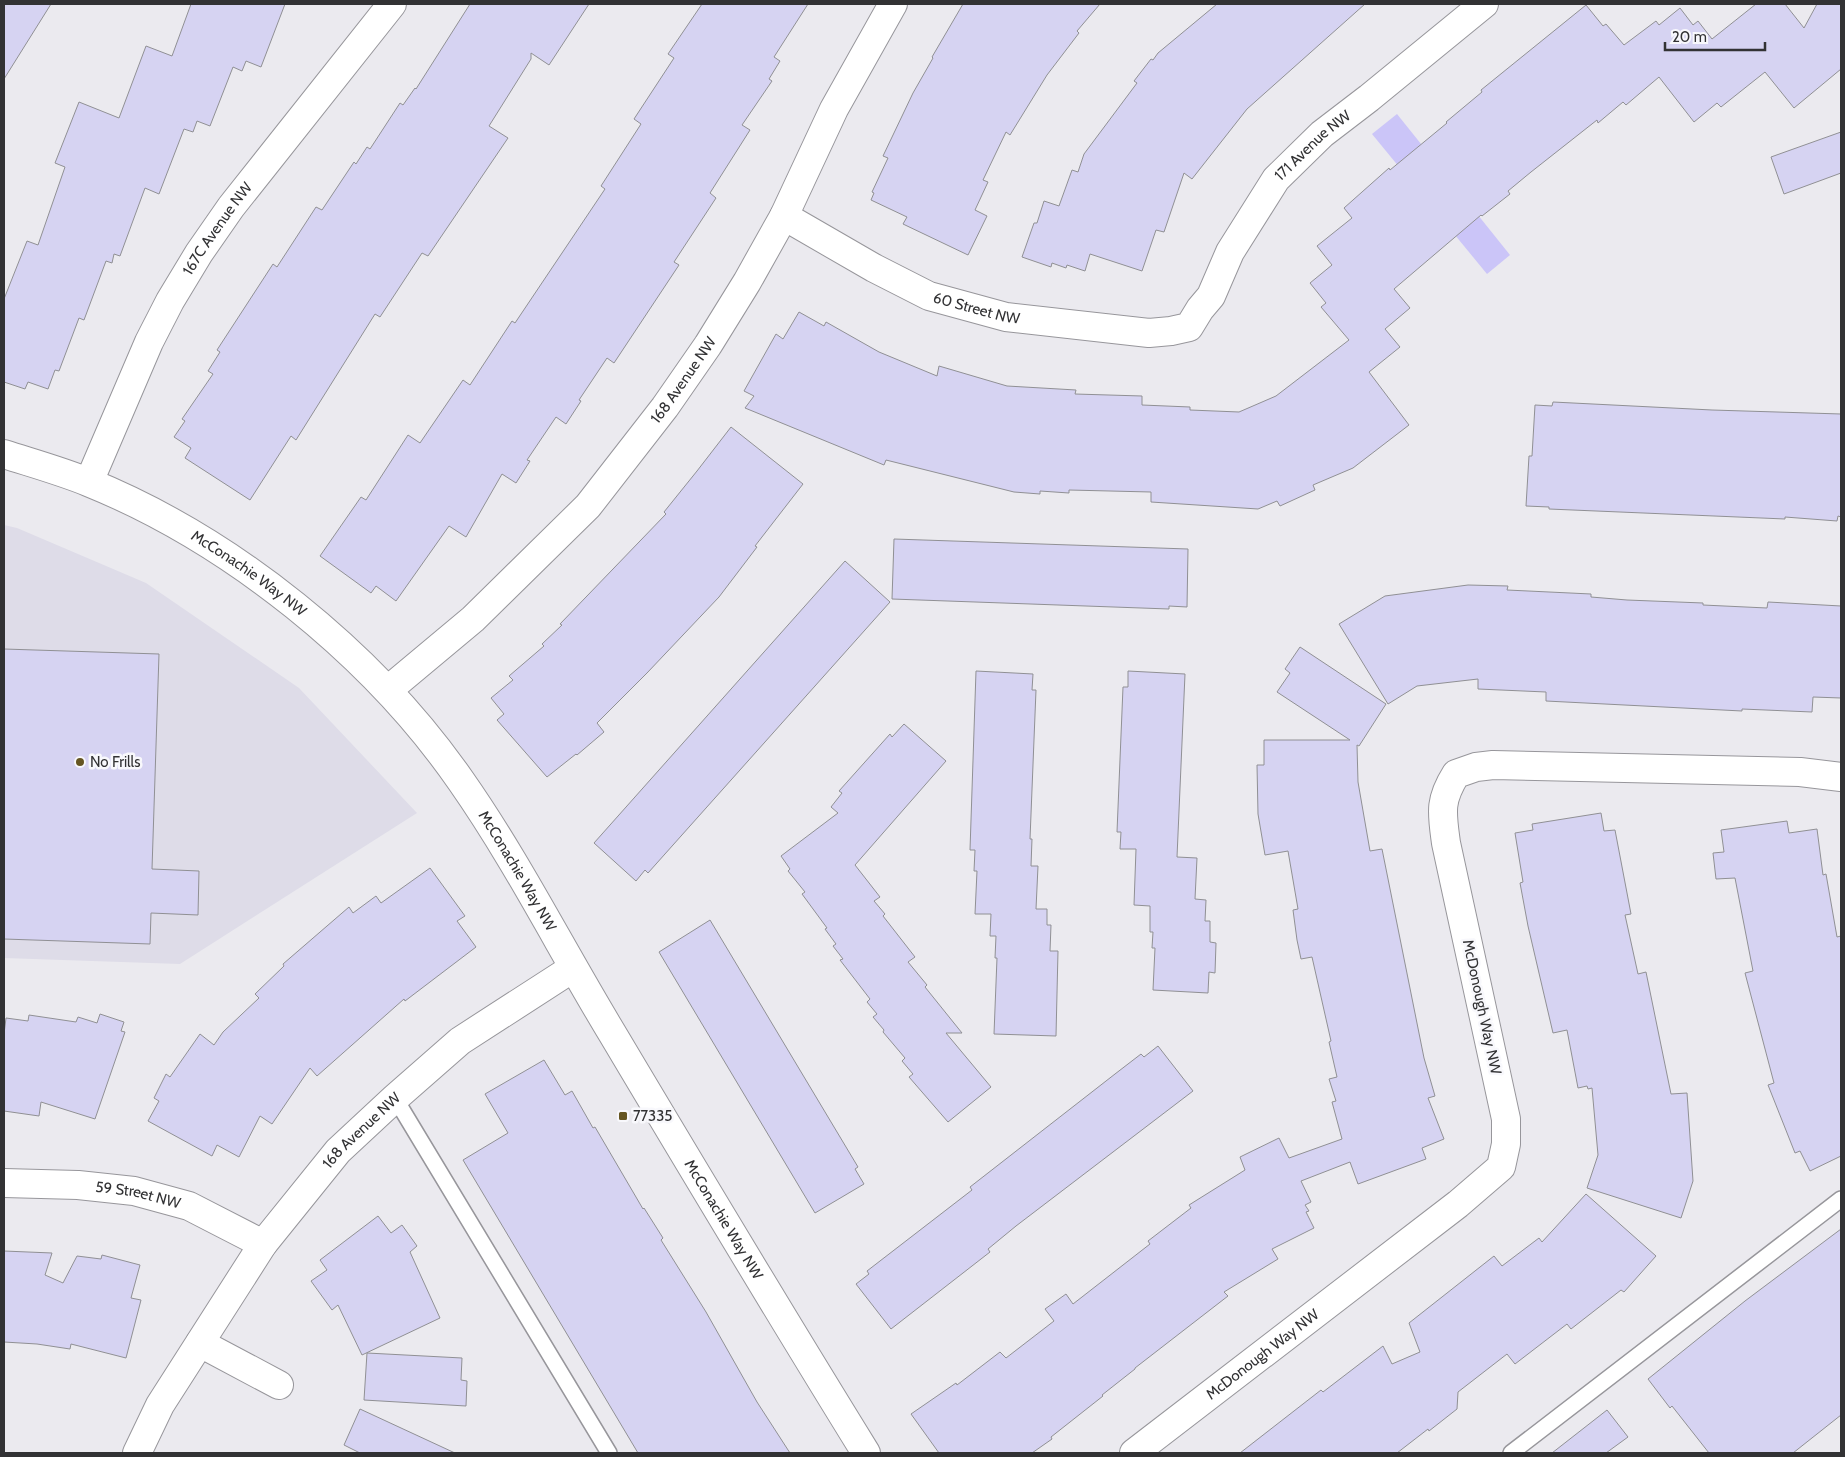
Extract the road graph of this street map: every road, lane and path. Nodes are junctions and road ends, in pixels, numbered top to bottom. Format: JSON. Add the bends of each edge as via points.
{"nodes":[{"id":1,"x":392,"y":4,"type":"edge"},
{"id":2,"x":893,"y":4,"type":"edge"},
{"id":3,"x":1484,"y":4,"type":"edge"},
{"id":4,"x":784,"y":216,"type":"junction"},
{"id":5,"x":1189,"y":327,"type":"joint"},
{"id":6,"x":4,"y":454,"type":"edge"},
{"id":7,"x":89,"y":482,"type":"junction"},
{"id":8,"x":388,"y":690,"type":"junction"},
{"id":9,"x":1841,"y":777,"type":"edge"},
{"id":10,"x":573,"y":968,"type":"junction"},
{"id":11,"x":395,"y":1098,"type":"junction"},
{"id":12,"x":4,"y":1183,"type":"edge"},
{"id":13,"x":1841,"y":1199,"type":"edge"},
{"id":14,"x":263,"y":1244,"type":"junction"},
{"id":15,"x":200,"y":1343,"type":"junction"},
{"id":16,"x":279,"y":1385,"type":"dead end"},
{"id":17,"x":137,"y":1453,"type":"edge"},
{"id":18,"x":609,"y":1453,"type":"edge"},
{"id":19,"x":866,"y":1453,"type":"edge"},
{"id":20,"x":1134,"y":1453,"type":"edge"},
{"id":21,"x":1511,"y":1453,"type":"edge"}],
"edges":[{"from":1,"to":7,"type":"street","name":"167C Avenue NW","via":[[231,207],[199,253],[149,342]]},
{"from":2,"to":4,"type":"street","name":"168 Avenue NW","via":[[834,109]]},
{"from":3,"to":5,"type":"street","name":"171 Avenue NW","via":[[1322,134],[1276,179],[1230,252],[1210,296]]},
{"from":4,"to":5,"type":"street","name":"60 Street NW","via":[[929,296],[1006,317],[1149,333]]},
{"from":4,"to":8,"type":"street","name":"168 Avenue NW","via":[[708,345],[665,407],[588,506],[473,619]]},
{"from":6,"to":7,"type":"street","name":"McConachie Way NW"},
{"from":7,"to":8,"type":"street","name":"McConachie Way NW","via":[[188,532],[235,562],[318,625]]},
{"from":8,"to":10,"type":"street","name":"McConachie Way NW","via":[[415,719],[461,780]]},
{"from":9,"to":20,"type":"street","name":"McDonough Way NW","via":[[1800,772],[1493,765],[1456,774],[1447,788],[1442,812],[1506,1119],[1506,1144],[1501,1167],[1458,1204]]},
{"from":10,"to":11,"type":"street","name":"168 Avenue NW","via":[[460,1041]]},
{"from":10,"to":19,"type":"street","name":"McConachie Way NW"},
{"from":11,"to":14,"type":"street","name":"168 Avenue NW","via":[[338,1151]]},
{"from":11,"to":18,"type":"lane"},
{"from":12,"to":14,"type":"street","name":"59 Street NW","via":[[78,1185],[134,1191],[189,1206]]},
{"from":13,"to":21,"type":"lane"},
{"from":14,"to":15,"type":"street","name":"168 Avenue NW"},
{"from":15,"to":16,"type":"street"},
{"from":15,"to":17,"type":"street","name":"168 Avenue NW","via":[[160,1405]]}]}
